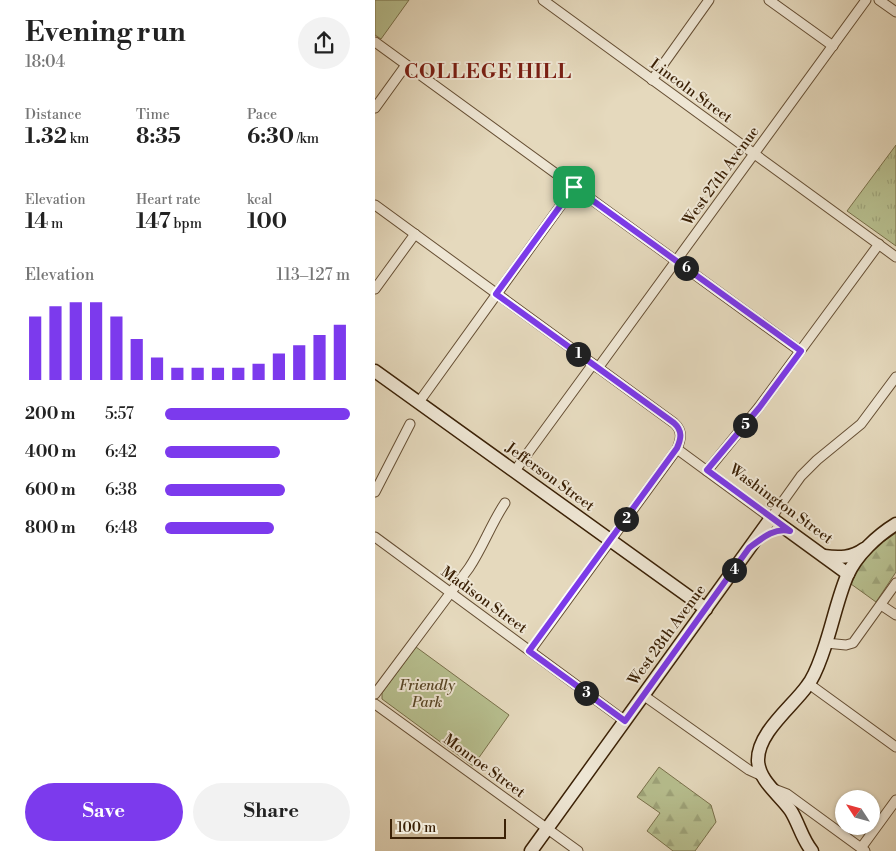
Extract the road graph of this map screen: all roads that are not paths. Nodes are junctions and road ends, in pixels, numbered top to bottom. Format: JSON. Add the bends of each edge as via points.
{"nodes":[{"id":1,"x":543,"y":0,"type":"edge"},
{"id":2,"x":709,"y":0,"type":"edge"},
{"id":3,"x":769,"y":0,"type":"edge"},
{"id":4,"x":866,"y":0,"type":"edge"},
{"id":5,"x":879,"y":0,"type":"edge"},
{"id":6,"x":896,"y":12,"type":"edge"},
{"id":7,"x":375,"y":42,"type":"edge"},
{"id":8,"x":833,"y":46,"type":"junction"},
{"id":9,"x":406,"y":65,"type":"junction"},
{"id":10,"x":652,"y":80,"type":"junction"},
{"id":11,"x":375,"y":108,"type":"edge"},
{"id":12,"x":755,"y":154,"type":"junction"},
{"id":13,"x":574,"y":187,"type":"junction"},
{"id":14,"x":375,"y":205,"type":"edge"},
{"id":15,"x":415,"y":234,"type":"junction"},
{"id":16,"x":879,"y":244,"type":"junction"},
{"id":17,"x":896,"y":256,"type":"edge"},
{"id":18,"x":676,"y":262,"type":"junction"},
{"id":19,"x":375,"y":289,"type":"edge"},
{"id":20,"x":496,"y":294,"type":"junction"},
{"id":21,"x":801,"y":351,"type":"junction"},
{"id":22,"x":595,"y":366,"type":"junction"},
{"id":23,"x":375,"y":371,"type":"edge"},
{"id":24,"x":896,"y":377,"type":"edge"},
{"id":25,"x":419,"y":402,"type":"junction"},
{"id":26,"x":410,"y":424,"type":"dead end"},
{"id":27,"x":677,"y":448,"type":"junction"},
{"id":28,"x":707,"y":470,"type":"junction"},
{"id":29,"x":514,"y":472,"type":"junction"},
{"id":30,"x":375,"y":492,"type":"edge"},
{"id":31,"x":505,"y":503,"type":"dead end"},
{"id":32,"x":771,"y":518,"type":"junction"},
{"id":33,"x":896,"y":524,"type":"edge"},
{"id":34,"x":790,"y":531,"type":"junction"},
{"id":35,"x":375,"y":537,"type":"edge"},
{"id":36,"x":610,"y":540,"type":"junction"},
{"id":37,"x":868,"y":546,"type":"junction"},
{"id":38,"x":749,"y":548,"type":"junction"},
{"id":39,"x":824,"y":556,"type":"junction"},
{"id":40,"x":848,"y":574,"type":"junction"},
{"id":41,"x":896,"y":584,"type":"edge"},
{"id":42,"x":449,"y":593,"type":"junction"},
{"id":43,"x":881,"y":605,"type":"junction"},
{"id":44,"x":706,"y":609,"type":"junction"},
{"id":45,"x":896,"y":615,"type":"edge"},
{"id":46,"x":826,"y":643,"type":"junction"},
{"id":47,"x":529,"y":651,"type":"junction"},
{"id":48,"x":809,"y":684,"type":"junction"},
{"id":49,"x":375,"y":694,"type":"edge"},
{"id":50,"x":643,"y":695,"type":"junction"},
{"id":51,"x":375,"y":704,"type":"edge"},
{"id":52,"x":625,"y":721,"type":"junction"},
{"id":53,"x":896,"y":747,"type":"edge"},
{"id":54,"x":762,"y":776,"type":"junction"},
{"id":55,"x":771,"y":788,"type":"junction"},
{"id":56,"x":896,"y":800,"type":"edge"},
{"id":57,"x":547,"y":828,"type":"junction"},
{"id":58,"x":863,"y":850,"type":"edge"},
{"id":59,"x":531,"y":851,"type":"edge"},
{"id":60,"x":578,"y":851,"type":"edge"},
{"id":61,"x":812,"y":851,"type":"edge"}],
"edges":[{"from":1,"to":10,"type":"street","name":"Lincoln Street"},
{"from":2,"to":10,"type":"street"},
{"from":3,"to":8,"type":"street"},
{"from":4,"to":8,"type":"street","name":"West 27th Avenue"},
{"from":5,"to":6,"type":"street"},
{"from":7,"to":9,"type":"street"},
{"from":8,"to":12,"type":"street","name":"West 27th Avenue"},
{"from":9,"to":11,"type":"street"},
{"from":9,"to":13,"type":"street"},
{"from":10,"to":12,"type":"street","name":"Lincoln Street"},
{"from":12,"to":16,"type":"street","name":"Lincoln Street"},
{"from":12,"to":18,"type":"street","name":"West 27th Avenue"},
{"from":13,"to":18,"type":"street"},
{"from":13,"to":20,"type":"street"},
{"from":14,"to":15,"type":"street"},
{"from":15,"to":19,"type":"street"},
{"from":15,"to":20,"type":"street"},
{"from":16,"to":17,"type":"street","name":"Lincoln Street"},
{"from":16,"to":21,"type":"street"},
{"from":18,"to":21,"type":"street"},
{"from":18,"to":22,"type":"street","name":"West 27th Avenue"},
{"from":20,"to":22,"type":"street"},
{"from":20,"to":25,"type":"street"},
{"from":21,"to":28,"type":"street"},
{"from":22,"to":27,"type":"street","via":[[677,425],[681,435]]},
{"from":22,"to":29,"type":"street","name":"West 27th Avenue"},
{"from":23,"to":25,"type":"street","name":"Jefferson Street"},
{"from":24,"to":32,"type":"street","name":"West 28th Avenue","via":[[861,424],[801,476]]},
{"from":25,"to":29,"type":"street","name":"Jefferson Street"},
{"from":26,"to":30,"type":"street"},
{"from":27,"to":28,"type":"street","name":"Washington Street"},
{"from":27,"to":36,"type":"street"},
{"from":28,"to":32,"type":"street","name":"Washington Street"},
{"from":29,"to":36,"type":"street","name":"Jefferson Street"},
{"from":31,"to":42,"type":"street","via":[[475,558]]},
{"from":32,"to":34,"type":"street","name":"Washington Street"},
{"from":32,"to":38,"type":"street","name":"West 28th Avenue"},
{"from":33,"to":37,"type":"street"},
{"from":34,"to":38,"type":"street","via":[[772,533]]},
{"from":34,"to":39,"type":"street","name":"Washington Street"},
{"from":35,"to":42,"type":"street","name":"Madison Street"},
{"from":36,"to":44,"type":"street","name":"Jefferson Street"},
{"from":36,"to":47,"type":"street"},
{"from":37,"to":39,"type":"street","via":[[845,557]]},
{"from":37,"to":40,"type":"street"},
{"from":38,"to":44,"type":"street","name":"West 28th Avenue"},
{"from":39,"to":40,"type":"street","name":"Washington Street"},
{"from":40,"to":46,"type":"street"},
{"from":41,"to":43,"type":"street"},
{"from":42,"to":47,"type":"street","name":"Madison Street"},
{"from":42,"to":49,"type":"street"},
{"from":43,"to":45,"type":"street"},
{"from":43,"to":46,"type":"street","via":[[853,644]]},
{"from":44,"to":50,"type":"street","name":"West 28th Avenue"},
{"from":46,"to":48,"type":"street"},
{"from":47,"to":52,"type":"street","name":"Madison Street"},
{"from":48,"to":53,"type":"street"},
{"from":48,"to":54,"type":"street","via":[[762,743],[758,762]]},
{"from":50,"to":52,"type":"street","name":"West 28th Avenue"},
{"from":50,"to":54,"type":"street"},
{"from":51,"to":57,"type":"street","name":"Monroe Street"},
{"from":52,"to":57,"type":"street","name":"West 28th Avenue"},
{"from":54,"to":55,"type":"street"},
{"from":55,"to":58,"type":"street","via":[[787,794]]},
{"from":55,"to":61,"type":"street","via":[[791,812]]},
{"from":56,"to":58,"type":"street"},
{"from":57,"to":59,"type":"street","name":"West 28th Avenue"},
{"from":57,"to":60,"type":"street","name":"Monroe Street"}]}
